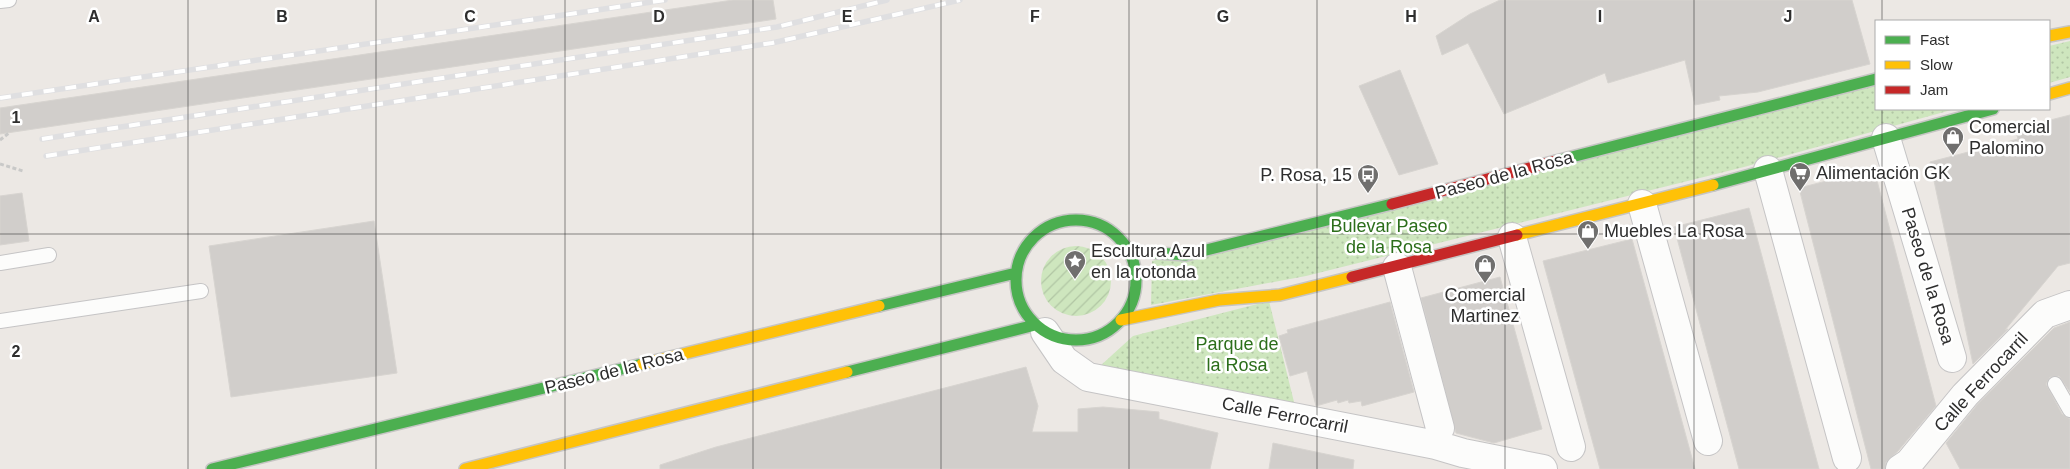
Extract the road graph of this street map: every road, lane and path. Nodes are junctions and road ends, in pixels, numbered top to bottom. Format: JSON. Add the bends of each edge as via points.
{"nodes":[{"id":1,"x":9,"y":0,"type":"edge"},
{"id":2,"x":0,"y":1,"type":"edge"},
{"id":3,"x":2070,"y":32,"type":"edge"},
{"id":4,"x":2050,"y":36,"type":"edge"},
{"id":5,"x":1875,"y":80,"type":"edge"},
{"id":6,"x":2070,"y":88,"type":"edge"},
{"id":7,"x":2050,"y":94,"type":"edge"},
{"id":8,"x":1989,"y":110,"type":"edge"},
{"id":9,"x":9,"y":133,"type":"dead end"},
{"id":10,"x":1886,"y":138,"type":"junction"},
{"id":11,"x":0,"y":140,"type":"edge"},
{"id":12,"x":0,"y":164,"type":"edge"},
{"id":13,"x":1768,"y":170,"type":"junction"},
{"id":14,"x":23,"y":171,"type":"dead end"},
{"id":15,"x":1642,"y":204,"type":"junction"},
{"id":16,"x":1512,"y":237,"type":"junction"},
{"id":17,"x":1129,"y":251,"type":"junction"},
{"id":18,"x":49,"y":256,"type":"dead end"},
{"id":19,"x":0,"y":263,"type":"edge"},
{"id":20,"x":1398,"y":266,"type":"junction"},
{"id":21,"x":1016,"y":273,"type":"junction"},
{"id":22,"x":201,"y":291,"type":"dead end"},
{"id":23,"x":2070,"y":305,"type":"edge"},
{"id":24,"x":1121,"y":320,"type":"junction"},
{"id":25,"x":0,"y":321,"type":"edge"},
{"id":26,"x":1040,"y":328,"type":"junction"},
{"id":27,"x":1952,"y":358,"type":"dead end"},
{"id":28,"x":2055,"y":384,"type":"dead end"},
{"id":29,"x":2070,"y":410,"type":"edge"},
{"id":30,"x":1440,"y":428,"type":"dead end"},
{"id":31,"x":1708,"y":441,"type":"dead end"},
{"id":32,"x":1571,"y":447,"type":"dead end"},
{"id":33,"x":1847,"y":458,"type":"dead end"},
{"id":34,"x":480,"y":468,"type":"edge"},
{"id":35,"x":212,"y":469,"type":"edge"},
{"id":36,"x":1543,"y":469,"type":"edge"},
{"id":37,"x":1900,"y":469,"type":"edge"}],
"edges":[{"from":1,"to":2,"type":"lane"},
{"from":3,"to":4,"type":"main road"},
{"from":5,"to":17,"type":"main road","name":"Paseo de la Rosa","via":[[1212,250],[1186,255]]},
{"from":6,"to":7,"type":"main road"},
{"from":8,"to":10,"type":"main road"},
{"from":9,"to":11,"type":"path"},
{"from":10,"to":13,"type":"main road"},
{"from":10,"to":27,"type":"street","name":"Paseo de la Rosa"},
{"from":12,"to":14,"type":"path"},
{"from":13,"to":15,"type":"main road"},
{"from":13,"to":33,"type":"street"},
{"from":15,"to":16,"type":"main road"},
{"from":15,"to":31,"type":"street"},
{"from":16,"to":20,"type":"main road"},
{"from":16,"to":32,"type":"street"},
{"from":17,"to":21,"type":"main road","via":[[1116,234],[1097,223],[1075,220],[1054,223],[1035,235],[1022,252]]},
{"from":17,"to":24,"type":"main road","via":[[1135,265],[1135,294]]},
{"from":18,"to":19,"type":"lane"},
{"from":20,"to":24,"type":"main road","via":[[1280,294],[1219,300]]},
{"from":20,"to":30,"type":"street"},
{"from":21,"to":26,"type":"main road","via":[[1019,301]]},
{"from":21,"to":35,"type":"main road","name":"Paseo de la Rosa"},
{"from":22,"to":25,"type":"lane"},
{"from":23,"to":37,"type":"street","name":"Calle Ferrocarril","via":[[2044,314],[1964,395],[1909,463]]},
{"from":24,"to":26,"type":"main road","via":[[1101,334],[1077,340],[1060,338]]},
{"from":26,"to":34,"type":"main road"},
{"from":26,"to":36,"type":"street","name":"Calle Ferrocarril","via":[[1064,360],[1088,377],[1436,444],[1463,453]]},
{"from":28,"to":29,"type":"lane"}]}
